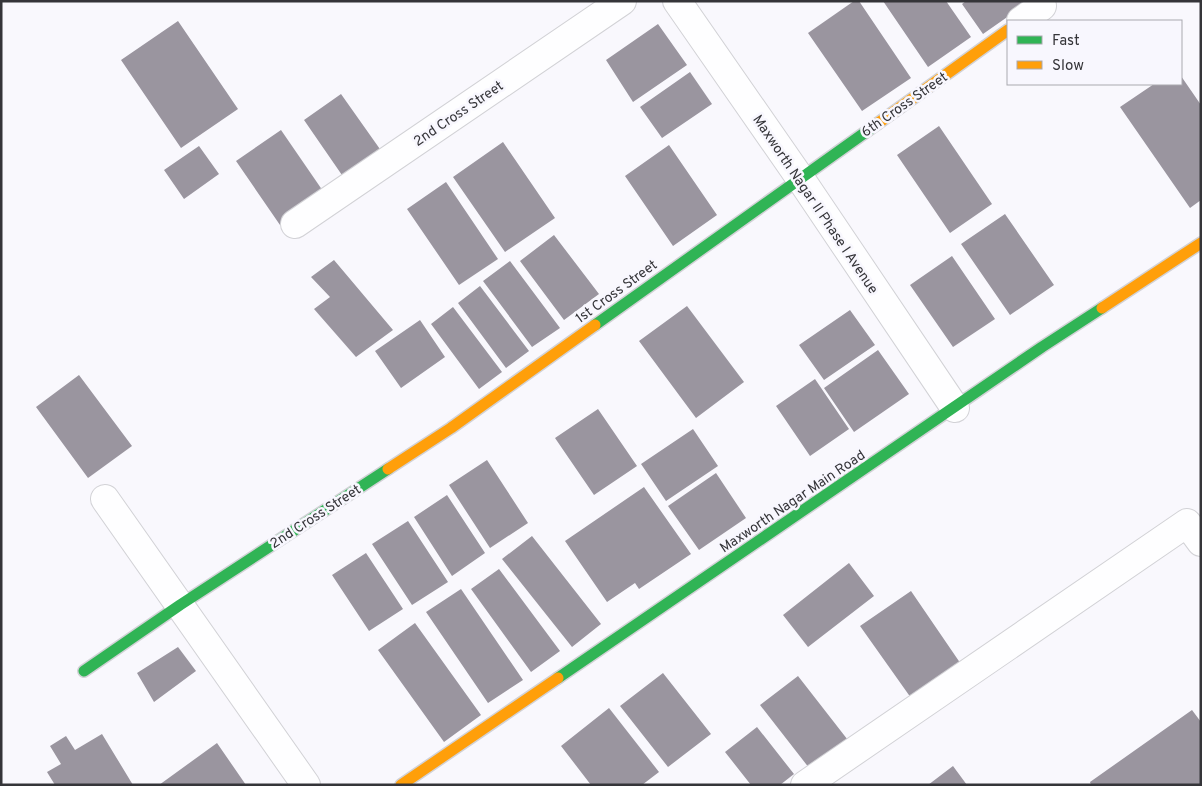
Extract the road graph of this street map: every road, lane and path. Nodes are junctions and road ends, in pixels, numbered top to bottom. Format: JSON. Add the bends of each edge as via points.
{"nodes":[{"id":1,"x":622,"y":1,"type":"edge"},
{"id":2,"x":677,"y":1,"type":"edge"},
{"id":3,"x":1007,"y":31,"type":"edge"},
{"id":4,"x":800,"y":178,"type":"junction"},
{"id":5,"x":295,"y":224,"type":"dead end"},
{"id":6,"x":1201,"y":243,"type":"edge"},
{"id":7,"x":954,"y":408,"type":"junction"},
{"id":8,"x":451,"y":428,"type":"joint"},
{"id":9,"x":105,"y":499,"type":"dead end"},
{"id":10,"x":1196,"y":527,"type":"edge"},
{"id":11,"x":180,"y":605,"type":"junction"},
{"id":12,"x":84,"y":672,"type":"dead end"},
{"id":13,"x":306,"y":785,"type":"edge"},
{"id":14,"x":401,"y":785,"type":"edge"},
{"id":15,"x":805,"y":785,"type":"edge"}],
"edges":[{"from":1,"to":5,"type":"street","name":"2nd Cross Street"},
{"from":2,"to":4,"type":"street","name":"Maxworth Nagar II Phase I Avenue"},
{"from":3,"to":4,"type":"street","name":"6th Cross Street"},
{"from":4,"to":7,"type":"street","name":"Maxworth Nagar II Phase I Avenue"},
{"from":4,"to":8,"type":"street","name":"1st Cross Street"},
{"from":6,"to":7,"type":"street","name":"Maxworth Nagar Main Road"},
{"from":7,"to":14,"type":"street","name":"Maxworth Nagar Main Road"},
{"from":8,"to":11,"type":"street","name":"2nd Cross Street"},
{"from":9,"to":11,"type":"street"},
{"from":10,"to":15,"type":"street"},
{"from":11,"to":12,"type":"street","name":"2nd Cross Street"},
{"from":11,"to":13,"type":"street"}]}
